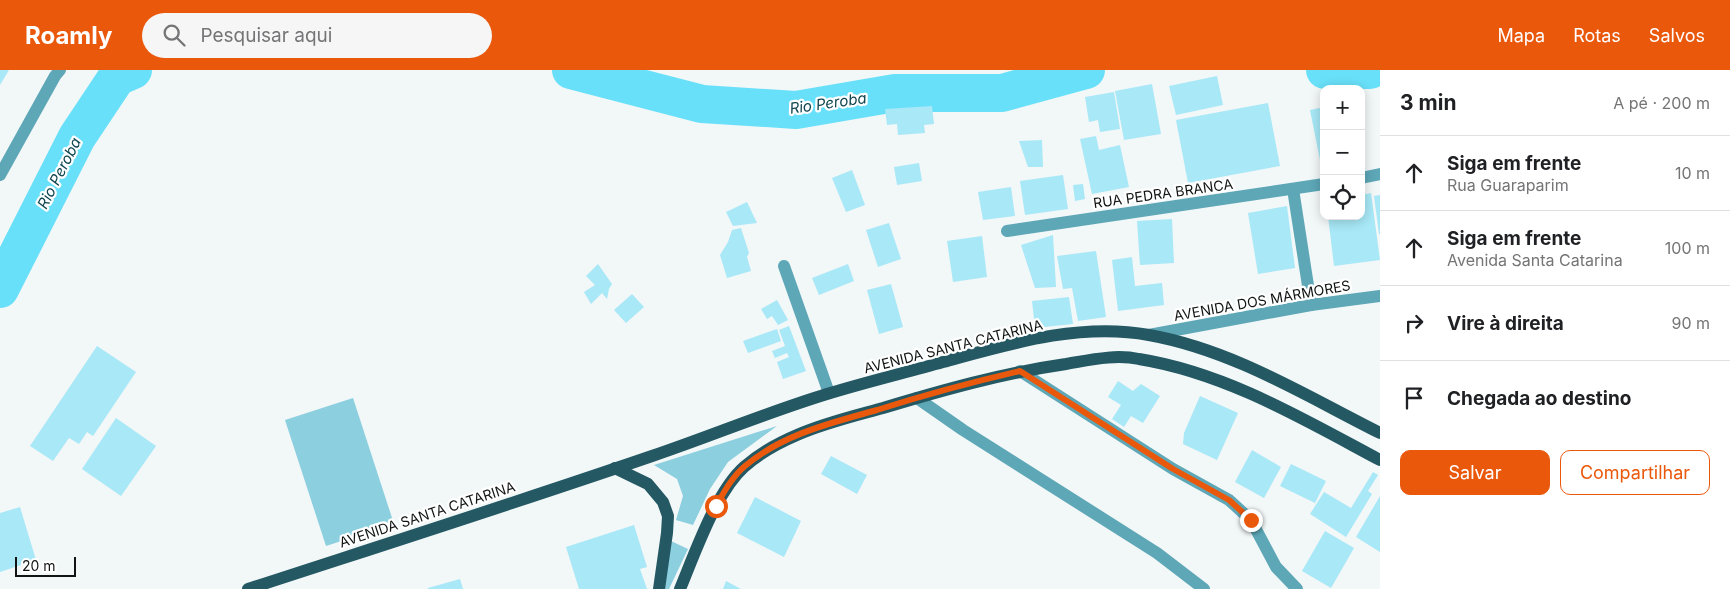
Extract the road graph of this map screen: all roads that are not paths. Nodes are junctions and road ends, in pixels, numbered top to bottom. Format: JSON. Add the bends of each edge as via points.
{"nodes":[{"id":1,"x":60,"y":70,"type":"edge"},
{"id":2,"x":1380,"y":174,"type":"edge"},
{"id":3,"x":0,"y":175,"type":"edge"},
{"id":4,"x":1365,"y":177,"type":"edge"},
{"id":5,"x":1320,"y":185,"type":"edge"},
{"id":6,"x":1293,"y":189,"type":"junction"},
{"id":7,"x":1007,"y":231,"type":"dead end"},
{"id":8,"x":784,"y":266,"type":"dead end"},
{"id":9,"x":1380,"y":296,"type":"edge"},
{"id":10,"x":1311,"y":305,"type":"junction"},
{"id":11,"x":1149,"y":335,"type":"junction"},
{"id":12,"x":1020,"y":371,"type":"junction"},
{"id":13,"x":829,"y":394,"type":"junction"},
{"id":14,"x":917,"y":398,"type":"junction"},
{"id":15,"x":1377,"y":430,"type":"edge"},
{"id":16,"x":1380,"y":460,"type":"edge"},
{"id":17,"x":615,"y":468,"type":"junction"},
{"id":18,"x":248,"y":589,"type":"edge"},
{"id":19,"x":659,"y":589,"type":"edge"},
{"id":20,"x":680,"y":589,"type":"edge"},
{"id":21,"x":1204,"y":589,"type":"edge"},
{"id":22,"x":1297,"y":589,"type":"edge"}],
"edges":[{"from":1,"to":3,"type":"street"},
{"from":2,"to":4,"type":"street"},
{"from":5,"to":6,"type":"street","name":"RUA PEDRA BRANCA"},
{"from":6,"to":7,"type":"street","name":"RUA PEDRA BRANCA"},
{"from":6,"to":10,"type":"street"},
{"from":8,"to":13,"type":"street"},
{"from":9,"to":10,"type":"street","name":"AVENIDA DOS MÁRMORES"},
{"from":10,"to":11,"type":"street","name":"AVENIDA DOS MÁRMORES"},
{"from":11,"to":13,"type":"main road","name":"AVENIDA SANTA CATARINA","via":[[1111,332],[1029,340]]},
{"from":11,"to":15,"type":"main road","name":"AVENIDA SANTA CATARINA","via":[[1229,358]]},
{"from":12,"to":14,"type":"main road"},
{"from":12,"to":16,"type":"main road","via":[[1108,358],[1137,358],[1178,367],[1219,380],[1278,406]]},
{"from":12,"to":22,"type":"street","via":[[1173,469],[1229,500],[1251,520],[1276,567]]},
{"from":13,"to":17,"type":"main road","name":"AVENIDA SANTA CATARINA"},
{"from":14,"to":20,"type":"main road","via":[[797,435],[764,452],[744,467],[716,506]]},
{"from":14,"to":21,"type":"street","via":[[1157,553]]},
{"from":17,"to":18,"type":"main road","name":"AVENIDA SANTA CATARINA"},
{"from":17,"to":19,"type":"main road","via":[[648,484],[668,516]]}]}
